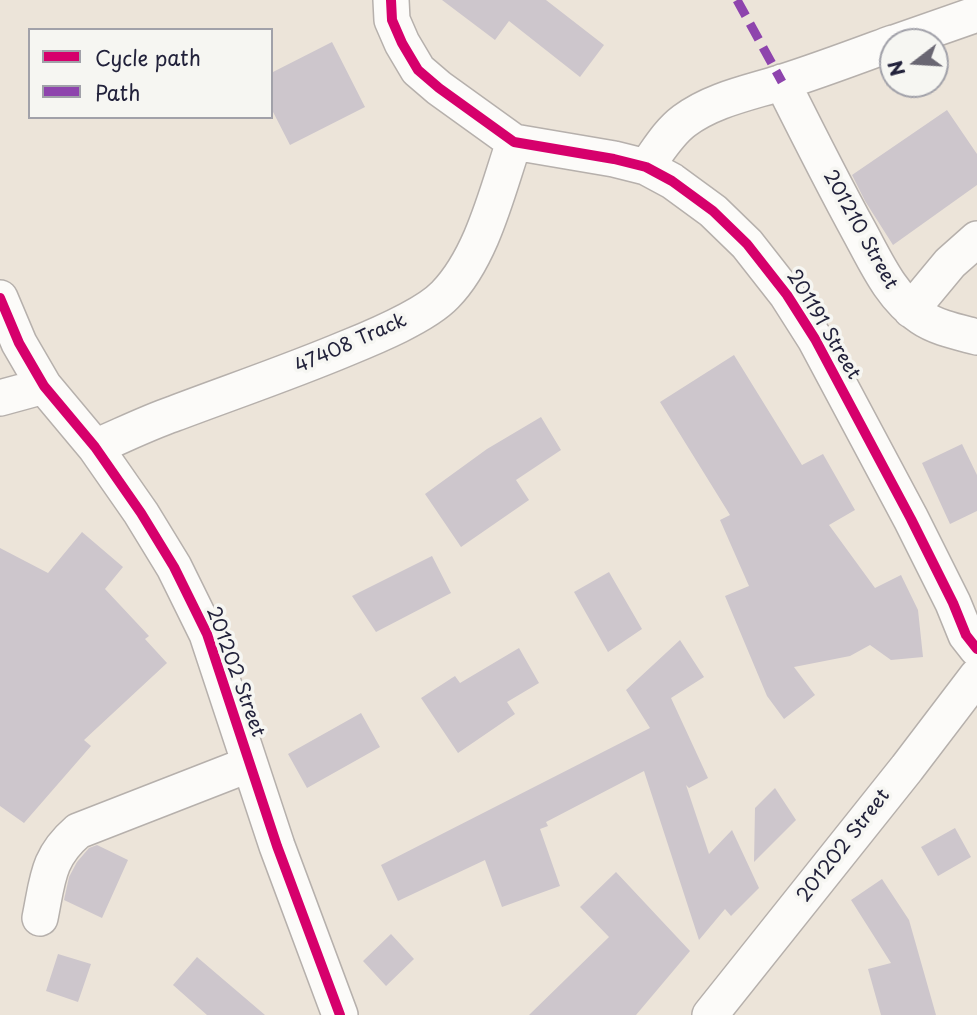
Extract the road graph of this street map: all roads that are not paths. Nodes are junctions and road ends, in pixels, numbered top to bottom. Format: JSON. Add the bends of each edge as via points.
{"nodes":[{"id":1,"x":391,"y":0,"type":"edge"},
{"id":2,"x":977,"y":14,"type":"edge"},
{"id":3,"x":937,"y":28,"type":"edge"},
{"id":4,"x":879,"y":49,"type":"edge"},
{"id":5,"x":782,"y":82,"type":"junction"},
{"id":6,"x":514,"y":142,"type":"junction"},
{"id":7,"x":646,"y":167,"type":"junction"},
{"id":8,"x":977,"y":239,"type":"edge"},
{"id":9,"x":0,"y":298,"type":"edge"},
{"id":10,"x":911,"y":310,"type":"junction"},
{"id":11,"x":977,"y":337,"type":"edge"},
{"id":12,"x":44,"y":386,"type":"junction"},
{"id":13,"x":0,"y":398,"type":"edge"},
{"id":14,"x":95,"y":447,"type":"junction"},
{"id":15,"x":977,"y":649,"type":"edge"},
{"id":16,"x":977,"y":676,"type":"edge"},
{"id":17,"x":250,"y":764,"type":"junction"},
{"id":18,"x":40,"y":918,"type":"dead end"},
{"id":19,"x":340,"y":1015,"type":"edge"},
{"id":20,"x":710,"y":1015,"type":"edge"}],
"edges":[{"from":1,"to":6,"type":"street","name":"201191 Street","via":[[392,20],[418,70]]},
{"from":2,"to":3,"type":"street"},
{"from":4,"to":5,"type":"street"},
{"from":5,"to":7,"type":"street","via":[[695,114],[671,133]]},
{"from":5,"to":10,"type":"street","name":"201210 Street","via":[[884,277]]},
{"from":6,"to":7,"type":"street","name":"201191 Street"},
{"from":6,"to":14,"type":"street","name":"47408 Track","via":[[482,234],[444,296],[375,337]]},
{"from":7,"to":15,"type":"street","name":"201191 Street","via":[[713,211],[747,243],[788,295]]},
{"from":8,"to":10,"type":"street"},
{"from":9,"to":12,"type":"street","name":"201202 Street"},
{"from":10,"to":11,"type":"street","name":"201210 Street","via":[[936,325]]},
{"from":12,"to":13,"type":"street"},
{"from":12,"to":14,"type":"street","name":"201202 Street"},
{"from":14,"to":17,"type":"street","name":"201202 Street","via":[[174,567],[207,634]]},
{"from":16,"to":20,"type":"street","name":"201202 Street"},
{"from":17,"to":18,"type":"street","name":"201202 Street","via":[[78,831],[51,863]]},
{"from":17,"to":19,"type":"street","name":"201202 Street"}]}
